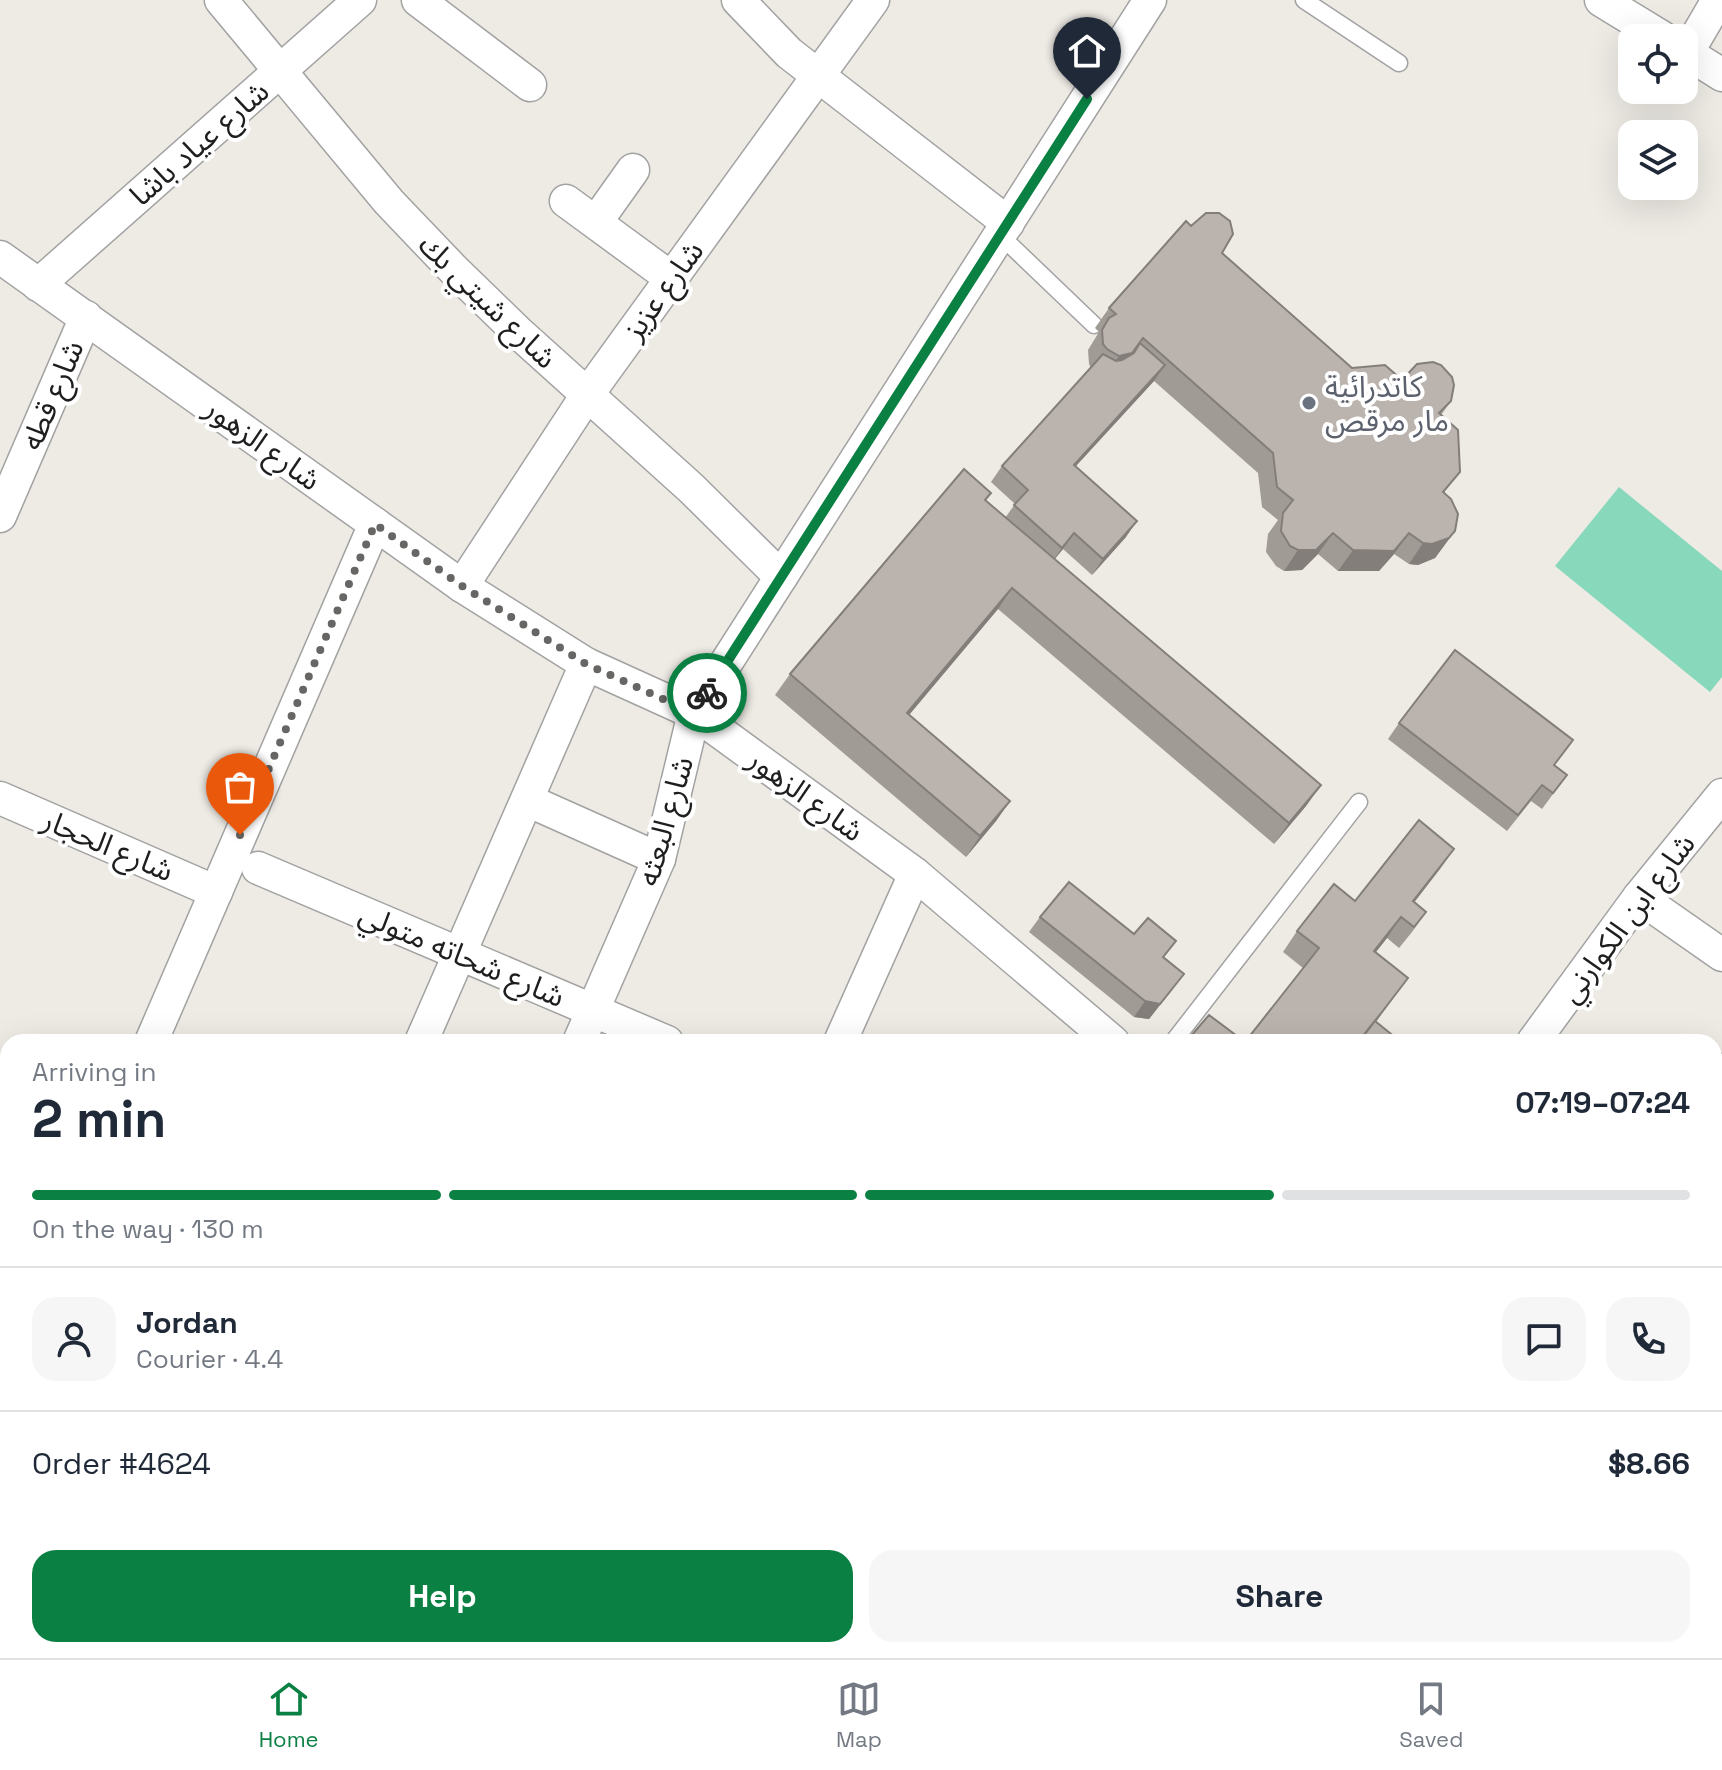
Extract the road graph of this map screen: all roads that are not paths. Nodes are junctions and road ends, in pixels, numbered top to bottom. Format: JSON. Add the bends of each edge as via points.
{"nodes":[{"id":1,"x":221,"y":0,"type":"edge"},
{"id":2,"x":360,"y":0,"type":"edge"},
{"id":3,"x":418,"y":0,"type":"edge"},
{"id":4,"x":738,"y":0,"type":"edge"},
{"id":5,"x":873,"y":0,"type":"edge"},
{"id":6,"x":1150,"y":0,"type":"edge"},
{"id":7,"x":1304,"y":0,"type":"edge"},
{"id":8,"x":1601,"y":0,"type":"edge"},
{"id":9,"x":1718,"y":0,"type":"edge"},
{"id":10,"x":1640,"y":24,"type":"edge"},
{"id":11,"x":1698,"y":24,"type":"edge"},
{"id":12,"x":1698,"y":60,"type":"edge"},
{"id":13,"x":1399,"y":63,"type":"dead end"},
{"id":14,"x":281,"y":71,"type":"junction"},
{"id":15,"x":817,"y":75,"type":"junction"},
{"id":16,"x":1722,"y":75,"type":"edge"},
{"id":17,"x":530,"y":85,"type":"dead end"},
{"id":18,"x":633,"y":170,"type":"dead end"},
{"id":19,"x":566,"y":201,"type":"dead end"},
{"id":20,"x":596,"y":222,"type":"junction"},
{"id":21,"x":1004,"y":229,"type":"junction"},
{"id":22,"x":0,"y":257,"type":"edge"},
{"id":23,"x":671,"y":278,"type":"junction"},
{"id":24,"x":38,"y":285,"type":"junction"},
{"id":25,"x":86,"y":317,"type":"junction"},
{"id":26,"x":1094,"y":325,"type":"dead end"},
{"id":27,"x":587,"y":395,"type":"junction"},
{"id":28,"x":0,"y":516,"type":"edge"},
{"id":29,"x":375,"y":524,"type":"junction"},
{"id":30,"x":781,"y":577,"type":"junction"},
{"id":31,"x":462,"y":586,"type":"junction"},
{"id":32,"x":586,"y":664,"type":"junction"},
{"id":33,"x":694,"y":713,"type":"junction"},
{"id":34,"x":1722,"y":795,"type":"edge"},
{"id":35,"x":0,"y":798,"type":"edge"},
{"id":36,"x":527,"y":800,"type":"junction"},
{"id":37,"x":1359,"y":802,"type":"dead end"},
{"id":38,"x":659,"y":859,"type":"junction"},
{"id":39,"x":258,"y":868,"type":"dead end"},
{"id":40,"x":915,"y":874,"type":"junction"},
{"id":41,"x":216,"y":892,"type":"junction"},
{"id":42,"x":1639,"y":897,"type":"junction"},
{"id":43,"x":460,"y":954,"type":"junction"},
{"id":44,"x":1722,"y":955,"type":"edge"},
{"id":45,"x":593,"y":1011,"type":"junction"},
{"id":46,"x":154,"y":1034,"type":"edge"},
{"id":47,"x":425,"y":1034,"type":"edge"},
{"id":48,"x":583,"y":1034,"type":"edge"},
{"id":49,"x":648,"y":1034,"type":"edge"},
{"id":50,"x":844,"y":1034,"type":"edge"},
{"id":51,"x":1104,"y":1034,"type":"edge"},
{"id":52,"x":1179,"y":1034,"type":"edge"},
{"id":53,"x":1539,"y":1034,"type":"edge"}],
"edges":[{"from":1,"to":14,"type":"street","name":"شارع شيتي بك"},
{"from":2,"to":14,"type":"street","name":"شارع عياد باشا"},
{"from":3,"to":17,"type":"street"},
{"from":4,"to":15,"type":"street"},
{"from":5,"to":15,"type":"street","name":"شارع عزيز"},
{"from":6,"to":21,"type":"street","name":"شارع البعثه"},
{"from":7,"to":13,"type":"lane"},
{"from":8,"to":10,"type":"street"},
{"from":9,"to":11,"type":"street"},
{"from":12,"to":16,"type":"street"},
{"from":14,"to":24,"type":"street","name":"شارع عياد باشا"},
{"from":14,"to":27,"type":"street","name":"شارع شيتي بك","via":[[389,202]]},
{"from":15,"to":21,"type":"street"},
{"from":15,"to":23,"type":"street","name":"شارع عزيز"},
{"from":18,"to":20,"type":"street"},
{"from":19,"to":20,"type":"street"},
{"from":20,"to":23,"type":"street"},
{"from":21,"to":26,"type":"lane"},
{"from":21,"to":30,"type":"street","name":"شارع البعثه"},
{"from":22,"to":24,"type":"street","name":"شارع الزهور"},
{"from":23,"to":27,"type":"street","name":"شارع عزيز"},
{"from":24,"to":25,"type":"street","name":"شارع الزهور"},
{"from":25,"to":28,"type":"street","name":"شارع قطه"},
{"from":25,"to":29,"type":"street","name":"شارع الزهور"},
{"from":27,"to":30,"type":"street","name":"شارع شيتي بك"},
{"from":27,"to":31,"type":"street","name":"شارع عزيز"},
{"from":29,"to":31,"type":"street","name":"شارع الزهور"},
{"from":29,"to":41,"type":"street"},
{"from":30,"to":33,"type":"street","name":"شارع البعثه"},
{"from":31,"to":32,"type":"street","name":"شارع الزهور"},
{"from":32,"to":33,"type":"street","name":"شارع الزهور"},
{"from":32,"to":36,"type":"street"},
{"from":33,"to":38,"type":"street","name":"شارع البعثه"},
{"from":33,"to":40,"type":"street","name":"شارع الزهور"},
{"from":34,"to":42,"type":"street","name":"شارع ابن الكوارني"},
{"from":35,"to":41,"type":"street","name":"شارع الحجار"},
{"from":36,"to":38,"type":"street"},
{"from":36,"to":43,"type":"street"},
{"from":37,"to":52,"type":"lane"},
{"from":38,"to":45,"type":"street","name":"شارع البعثه"},
{"from":39,"to":43,"type":"street","name":"شارع شحاته متولي"},
{"from":40,"to":50,"type":"street"},
{"from":40,"to":51,"type":"street","name":"شارع الزهور"},
{"from":41,"to":46,"type":"street"},
{"from":42,"to":44,"type":"street"},
{"from":42,"to":53,"type":"street","name":"شارع ابن الكوارني"},
{"from":43,"to":45,"type":"street","name":"شارع شحاته متولي"},
{"from":43,"to":47,"type":"street"},
{"from":45,"to":48,"type":"street","name":"شارع البعثه"},
{"from":45,"to":49,"type":"street","name":"شارع شحاته متولي"}]}
